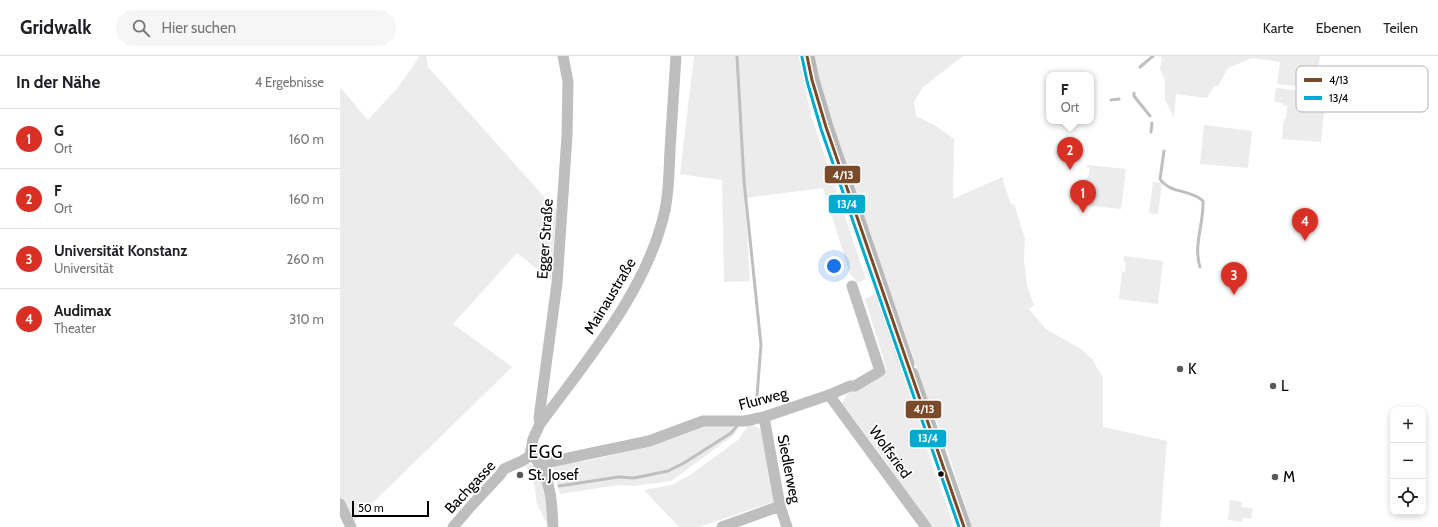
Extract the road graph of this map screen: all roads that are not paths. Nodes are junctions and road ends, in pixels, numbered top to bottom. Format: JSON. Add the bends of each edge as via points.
{"nodes":[{"id":1,"x":563,"y":56,"type":"edge"},
{"id":2,"x":676,"y":56,"type":"edge"},
{"id":3,"x":807,"y":56,"type":"edge"},
{"id":4,"x":852,"y":286,"type":"dead end"},
{"id":5,"x":829,"y":395,"type":"junction"},
{"id":6,"x":764,"y":417,"type":"junction"},
{"id":7,"x":540,"y":424,"type":"junction"},
{"id":8,"x":530,"y":456,"type":"junction"},
{"id":9,"x":540,"y":464,"type":"junction"},
{"id":10,"x":340,"y":504,"type":"edge"},
{"id":11,"x":780,"y":506,"type":"junction"},
{"id":12,"x":351,"y":527,"type":"edge"},
{"id":13,"x":453,"y":527,"type":"edge"},
{"id":14,"x":553,"y":527,"type":"edge"},
{"id":15,"x":722,"y":527,"type":"edge"},
{"id":16,"x":787,"y":527,"type":"edge"},
{"id":17,"x":926,"y":527,"type":"edge"},
{"id":18,"x":964,"y":527,"type":"edge"}],
"edges":[{"from":1,"to":7,"type":"street","name":"Egger Straße","via":[[568,82],[567,136],[557,283],[538,418]]},
{"from":2,"to":7,"type":"street","name":"Mainaustraße","via":[[669,175],[660,231],[638,283],[606,334]]},
{"from":3,"to":18,"type":"main road","via":[[826,127]]},
{"from":4,"to":5,"type":"street","name":"Flurweg","via":[[880,371],[855,386]]},
{"from":5,"to":6,"type":"street","name":"Flurweg"},
{"from":5,"to":17,"type":"street","name":"Wolfsried"},
{"from":6,"to":9,"type":"street","name":"Flurweg","via":[[745,421],[703,421],[649,441]]},
{"from":6,"to":11,"type":"street","name":"Siedlerweg"},
{"from":7,"to":8,"type":"street","name":"Mainaustraße","via":[[533,439]]},
{"from":8,"to":9,"type":"street"},
{"from":8,"to":13,"type":"street","name":"Bachgasse","via":[[504,469]]},
{"from":9,"to":14,"type":"street","via":[[547,478],[552,500]]},
{"from":10,"to":12,"type":"street"},
{"from":11,"to":15,"type":"street"},
{"from":11,"to":16,"type":"street","name":"Siedlerweg"}]}
